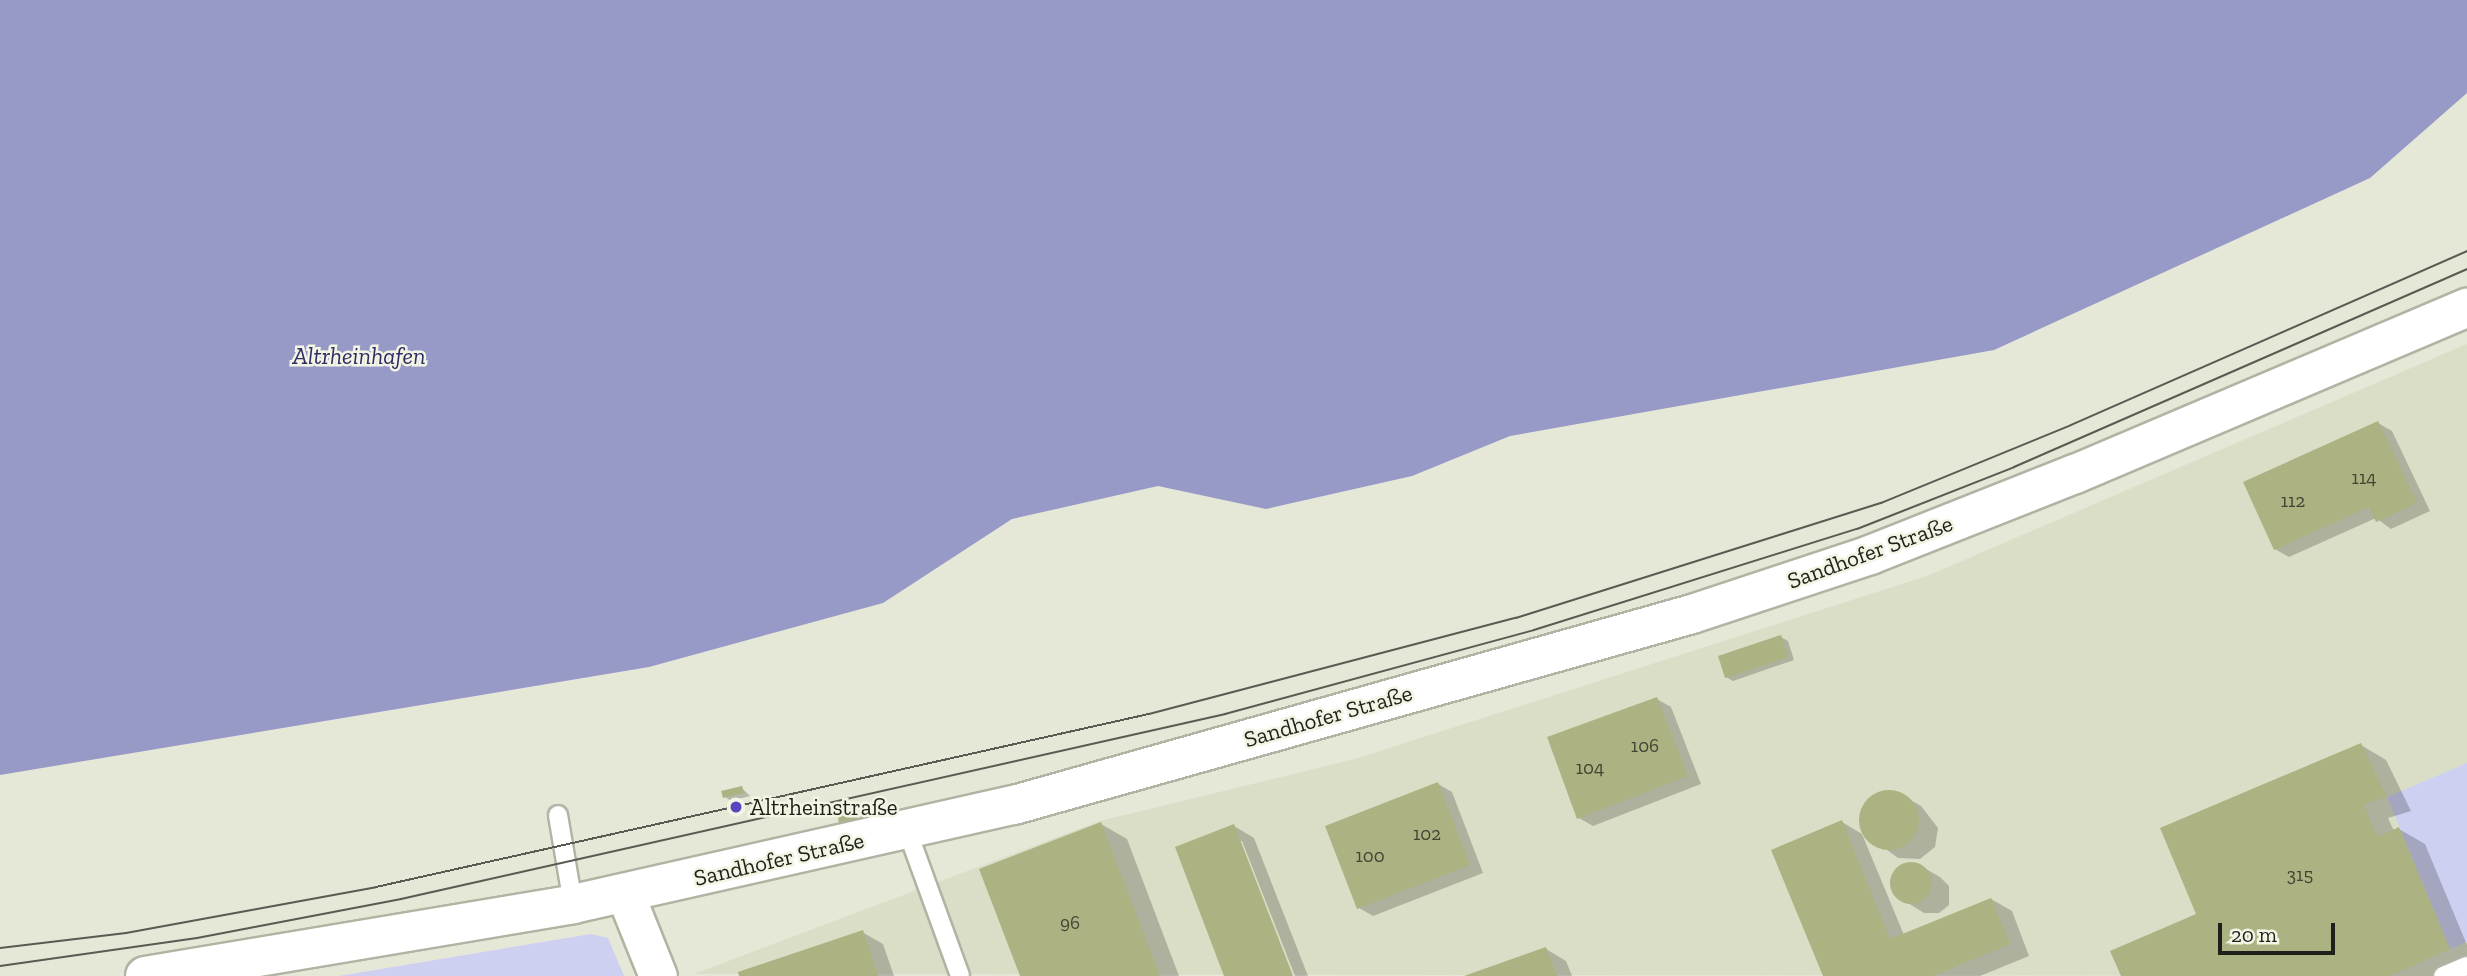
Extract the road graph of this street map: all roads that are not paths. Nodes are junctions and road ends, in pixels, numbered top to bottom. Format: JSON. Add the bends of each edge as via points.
{"nodes":[{"id":1,"x":2467,"y":308,"type":"edge"},
{"id":2,"x":558,"y":815,"type":"dead end"},
{"id":3,"x":907,"y":830,"type":"junction"},
{"id":4,"x":625,"y":894,"type":"junction"},
{"id":5,"x":573,"y":904,"type":"junction"},
{"id":6,"x":2467,"y":966,"type":"edge"},
{"id":7,"x":145,"y":976,"type":"edge"},
{"id":8,"x":658,"y":976,"type":"edge"},
{"id":9,"x":960,"y":976,"type":"edge"},
{"id":10,"x":2443,"y":976,"type":"edge"}],
"edges":[{"from":1,"to":3,"type":"street","name":"Sandhofer Straße","via":[[2075,474],[1870,555],[1692,614],[1014,805]]},
{"from":2,"to":5,"type":"lane"},
{"from":3,"to":4,"type":"street","name":"Sandhofer Straße"},
{"from":3,"to":9,"type":"lane"},
{"from":4,"to":5,"type":"street","name":"Sandhofer Straße"},
{"from":4,"to":8,"type":"street"},
{"from":5,"to":7,"type":"street","name":"Sandhofer Straße"},
{"from":6,"to":10,"type":"lane"}]}
